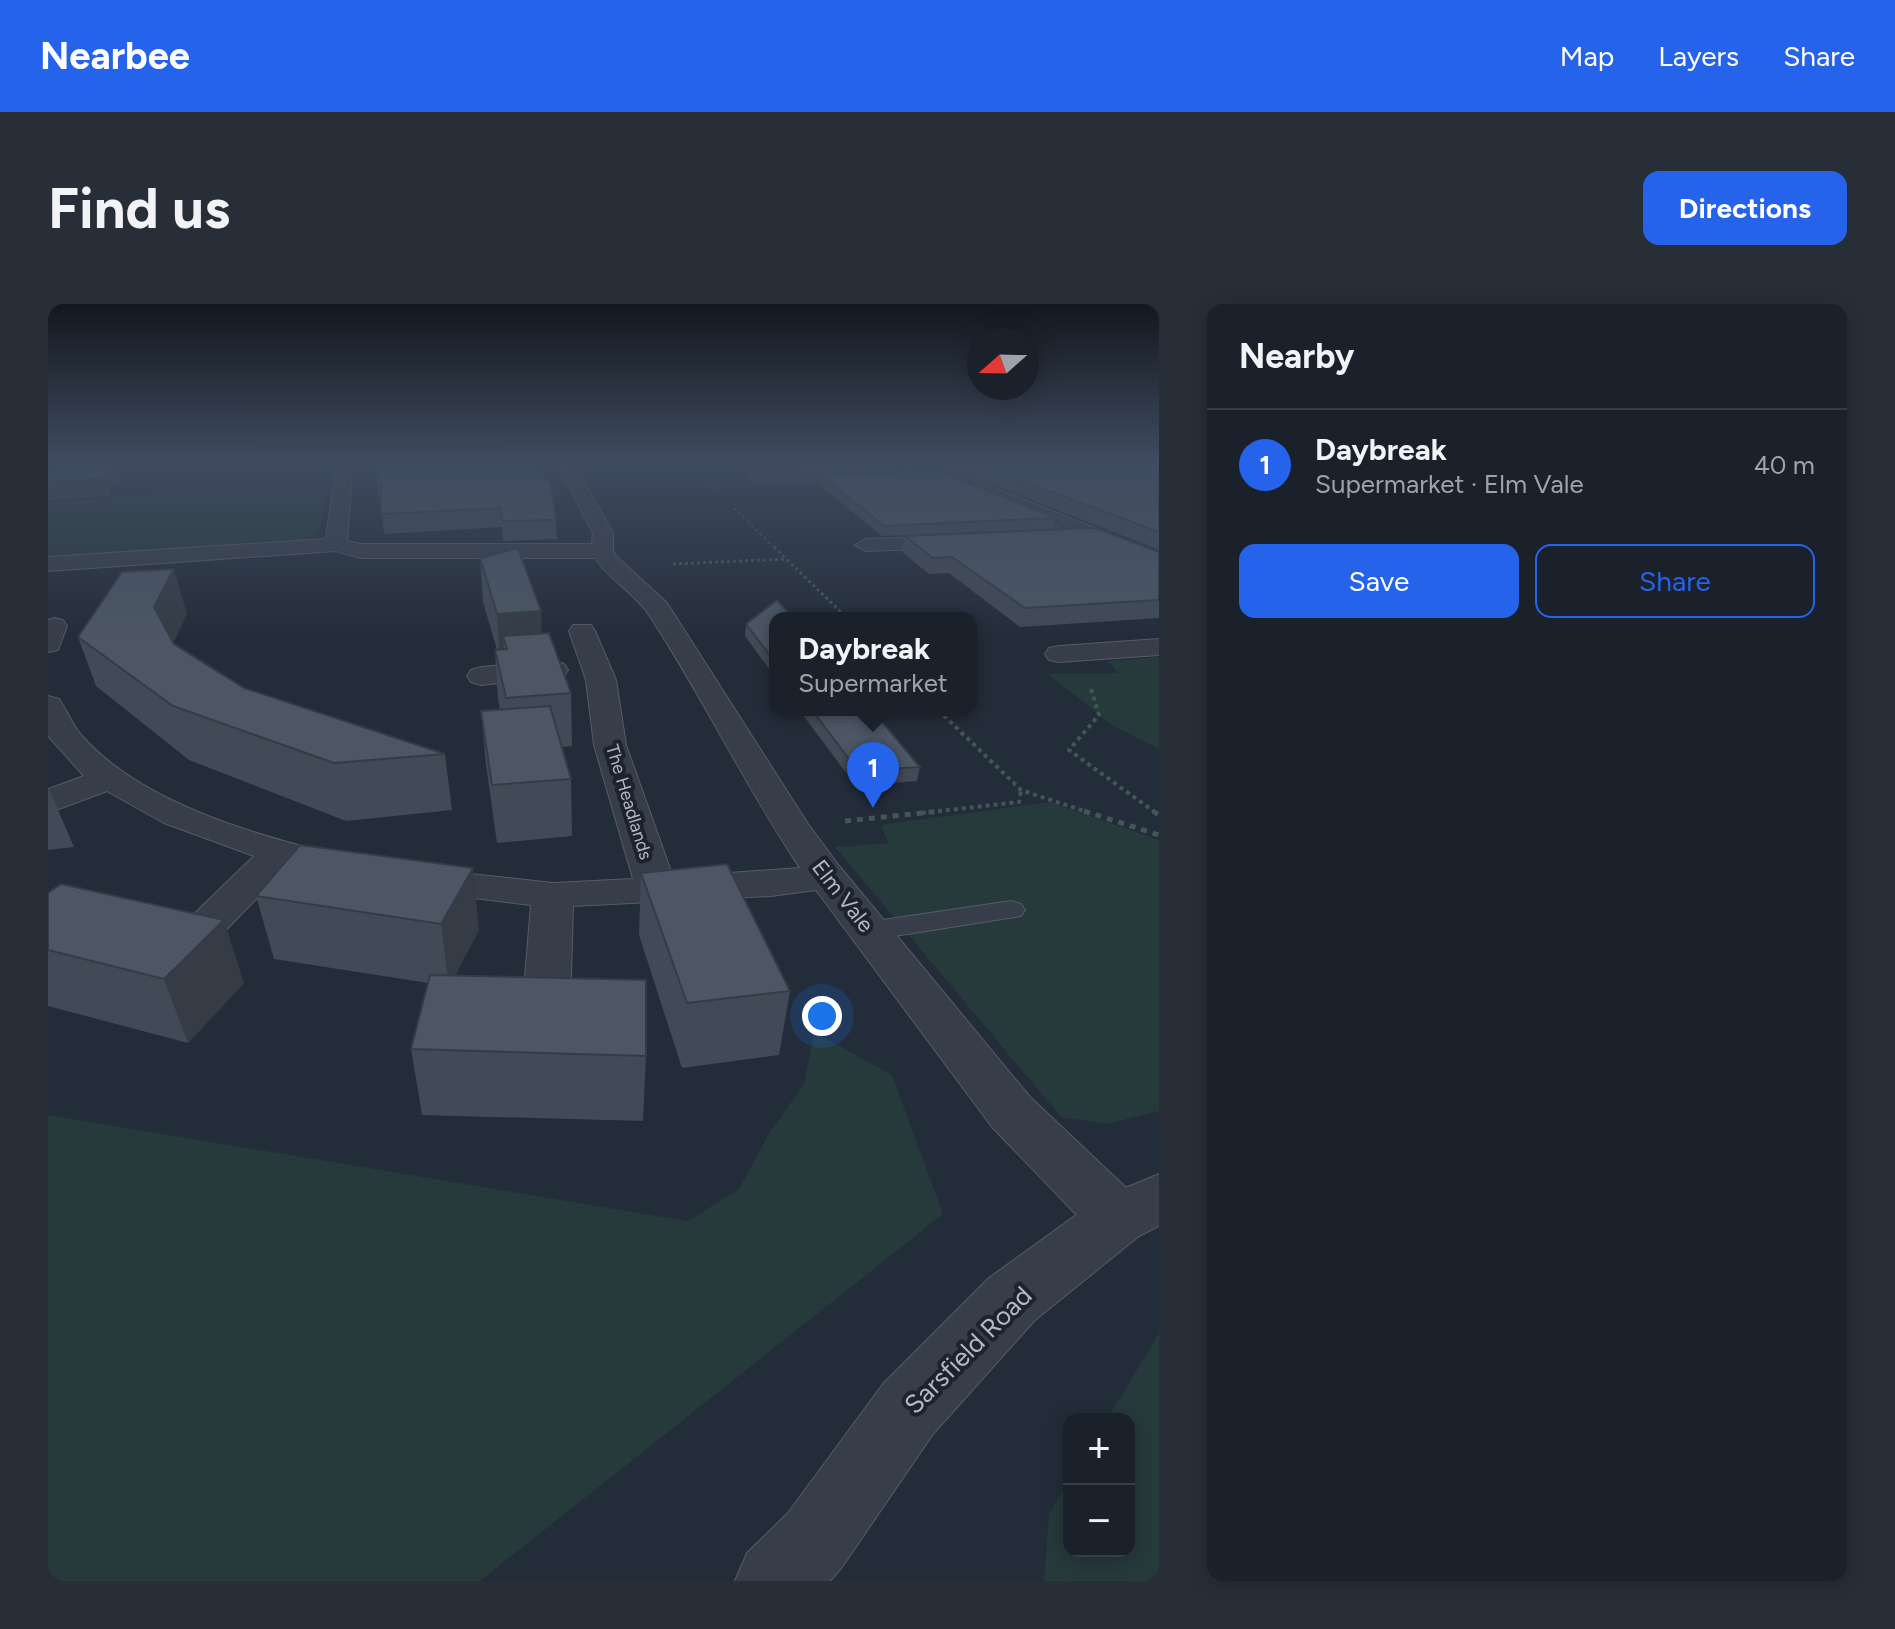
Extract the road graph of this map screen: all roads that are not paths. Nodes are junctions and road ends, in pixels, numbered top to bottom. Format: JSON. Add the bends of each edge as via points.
{"nodes":[{"id":1,"x":339,"y":520,"type":"edge"},
{"id":2,"x":596,"y":520,"type":"edge"},
{"id":3,"x":1057,"y":520,"type":"edge"},
{"id":4,"x":1098,"y":536,"type":"junction"},
{"id":5,"x":1052,"y":538,"type":"edge"},
{"id":6,"x":990,"y":541,"type":"edge"},
{"id":7,"x":336,"y":545,"type":"junction"},
{"id":8,"x":866,"y":545,"type":"dead end"},
{"id":9,"x":606,"y":560,"type":"junction"},
{"id":10,"x":1159,"y":561,"type":"edge"},
{"id":11,"x":48,"y":564,"type":"edge"},
{"id":12,"x":582,"y":631,"type":"dead end"},
{"id":13,"x":1159,"y":647,"type":"edge"},
{"id":14,"x":1059,"y":654,"type":"road end"},
{"id":15,"x":596,"y":666,"type":"junction"},
{"id":16,"x":481,"y":676,"type":"dead end"},
{"id":17,"x":48,"y":705,"type":"edge"},
{"id":18,"x":107,"y":779,"type":"junction"},
{"id":19,"x":48,"y":802,"type":"edge"},
{"id":20,"x":280,"y":852,"type":"junction"},
{"id":21,"x":826,"y":876,"type":"junction"},
{"id":22,"x":657,"y":891,"type":"junction"},
{"id":23,"x":553,"y":895,"type":"junction"},
{"id":24,"x":1011,"y":910,"type":"dead end"},
{"id":25,"x":206,"y":926,"type":"edge"},
{"id":26,"x":869,"y":931,"type":"junction"},
{"id":27,"x":546,"y":1013,"type":"edge"},
{"id":28,"x":1138,"y":1208,"type":"edge"},
{"id":29,"x":797,"y":1567,"type":"edge"}],
"edges":[{"from":1,"to":7,"type":"street"},
{"from":2,"to":9,"type":"street"},
{"from":3,"to":4,"type":"street"},
{"from":4,"to":5,"type":"street"},
{"from":4,"to":10,"type":"street"},
{"from":6,"to":8,"type":"street"},
{"from":7,"to":9,"type":"street","via":[[361,551],[560,552]]},
{"from":7,"to":11,"type":"street"},
{"from":9,"to":21,"type":"street","name":"Elm Vale","via":[[658,608]]},
{"from":12,"to":15,"type":"street","name":"The Headlands"},
{"from":13,"to":14,"type":"street"},
{"from":15,"to":16,"type":"street"},
{"from":15,"to":22,"type":"street","name":"The Headlands","via":[[610,745]]},
{"from":17,"to":18,"type":"street","name":"The Headlands","via":[[53,722]]},
{"from":18,"to":19,"type":"street"},
{"from":18,"to":20,"type":"street","name":"The Headlands","via":[[148,802]]},
{"from":20,"to":23,"type":"street","name":"The Headlands","via":[[349,870]]},
{"from":20,"to":25,"type":"street"},
{"from":21,"to":22,"type":"street","name":"The Headlands"},
{"from":21,"to":26,"type":"street","name":"Elm Vale"},
{"from":22,"to":23,"type":"street","name":"The Headlands"},
{"from":23,"to":27,"type":"street"},
{"from":24,"to":26,"type":"lane"},
{"from":26,"to":28,"type":"street","name":"Elm Vale","via":[[1011,1112]]},
{"from":28,"to":29,"type":"street","name":"Sarsfield Road","via":[[1012,1299],[908,1409]]}]}
